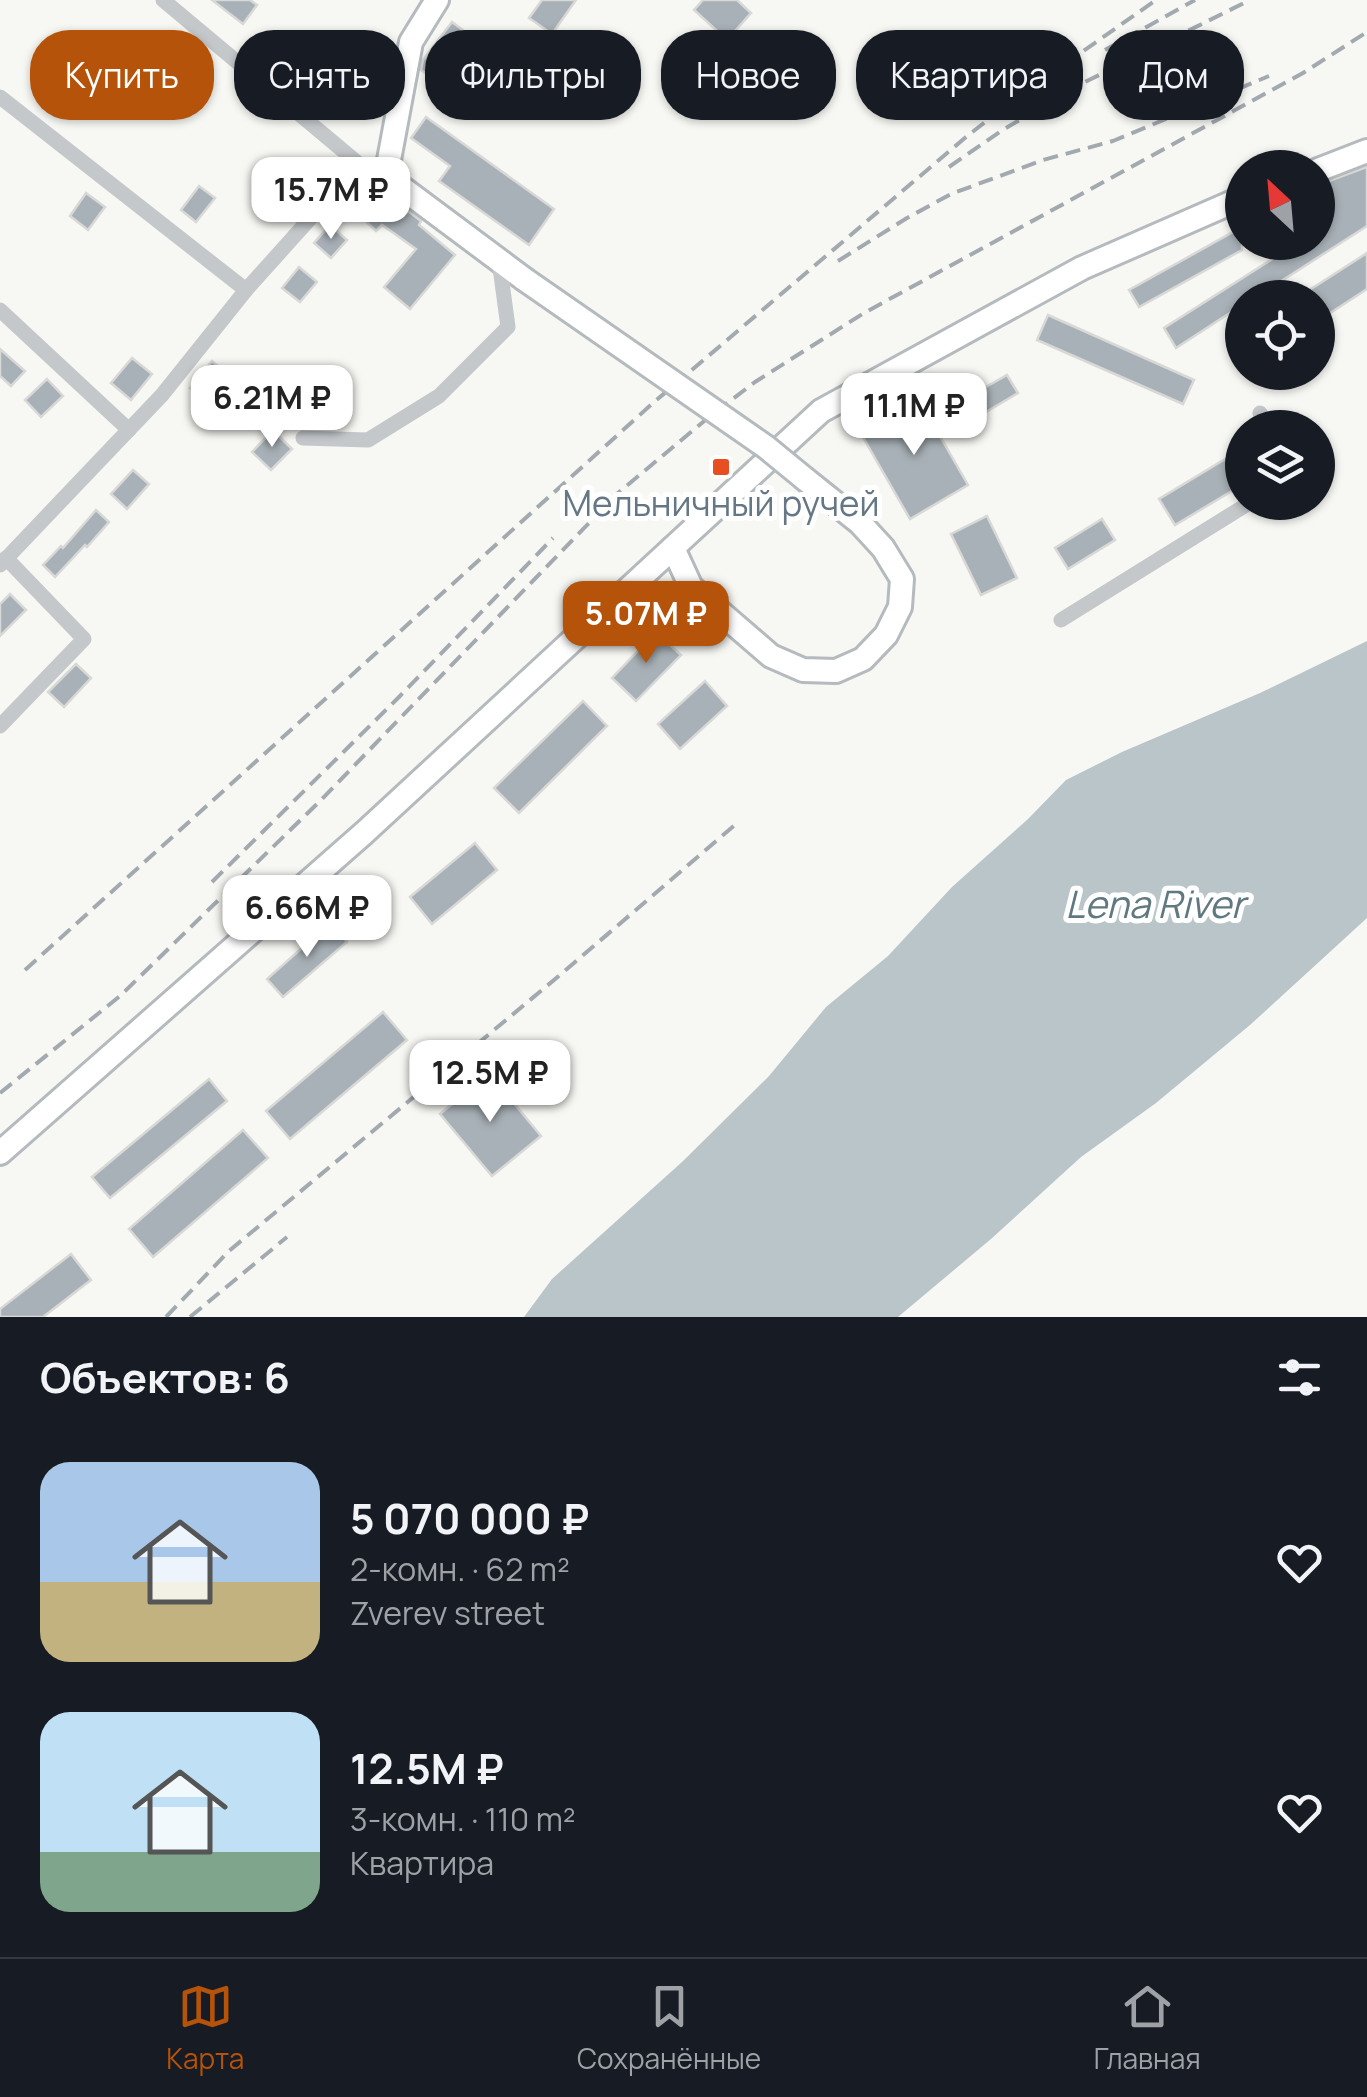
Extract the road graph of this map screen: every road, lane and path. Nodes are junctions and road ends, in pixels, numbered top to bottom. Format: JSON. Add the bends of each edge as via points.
{"nodes":[{"id":1,"x":163,"y":0,"type":"edge"},
{"id":2,"x":437,"y":0,"type":"edge"},
{"id":3,"x":0,"y":97,"type":"edge"},
{"id":4,"x":1367,"y":151,"type":"edge"},
{"id":5,"x":1335,"y":163,"type":"edge"},
{"id":6,"x":359,"y":164,"type":"junction"},
{"id":7,"x":386,"y":176,"type":"junction"},
{"id":8,"x":1225,"y":205,"type":"edge"},
{"id":9,"x":499,"y":260,"type":"junction"},
{"id":10,"x":246,"y":290,"type":"junction"},
{"id":11,"x":0,"y":310,"type":"edge"},
{"id":12,"x":129,"y":430,"type":"junction"},
{"id":13,"x":303,"y":438,"type":"dead end"},
{"id":14,"x":1225,"y":518,"type":"edge"},
{"id":15,"x":673,"y":548,"type":"junction"},
{"id":16,"x":2,"y":562,"type":"edge"},
{"id":17,"x":645,"y":574,"type":"junction"},
{"id":18,"x":691,"y":587,"type":"junction"},
{"id":19,"x":1061,"y":620,"type":"dead end"},
{"id":20,"x":0,"y":726,"type":"edge"},
{"id":21,"x":0,"y":1152,"type":"edge"}],
"edges":[{"from":1,"to":6,"type":"street"},
{"from":2,"to":7,"type":"main road","via":[[412,42]]},
{"from":3,"to":10,"type":"street"},
{"from":4,"to":5,"type":"main road"},
{"from":6,"to":7,"type":"street"},
{"from":6,"to":10,"type":"street"},
{"from":7,"to":9,"type":"main road"},
{"from":8,"to":15,"type":"main road","via":[[1082,268],[821,411]]},
{"from":9,"to":13,"type":"street","via":[[508,327],[439,396],[368,440]]},
{"from":9,"to":18,"type":"main road","bridge":true,"via":[[766,447],[860,523],[902,579],[900,607],[886,634],[863,659],[836,672],[803,670],[772,656]]},
{"from":10,"to":12,"type":"street"},
{"from":11,"to":12,"type":"street"},
{"from":12,"to":16,"type":"street"},
{"from":14,"to":19,"type":"street"},
{"from":15,"to":17,"type":"main road"},
{"from":15,"to":18,"type":"main road"},
{"from":16,"to":20,"type":"street","via":[[84,639]]},
{"from":17,"to":18,"type":"main road"},
{"from":17,"to":21,"type":"main road"}]}
